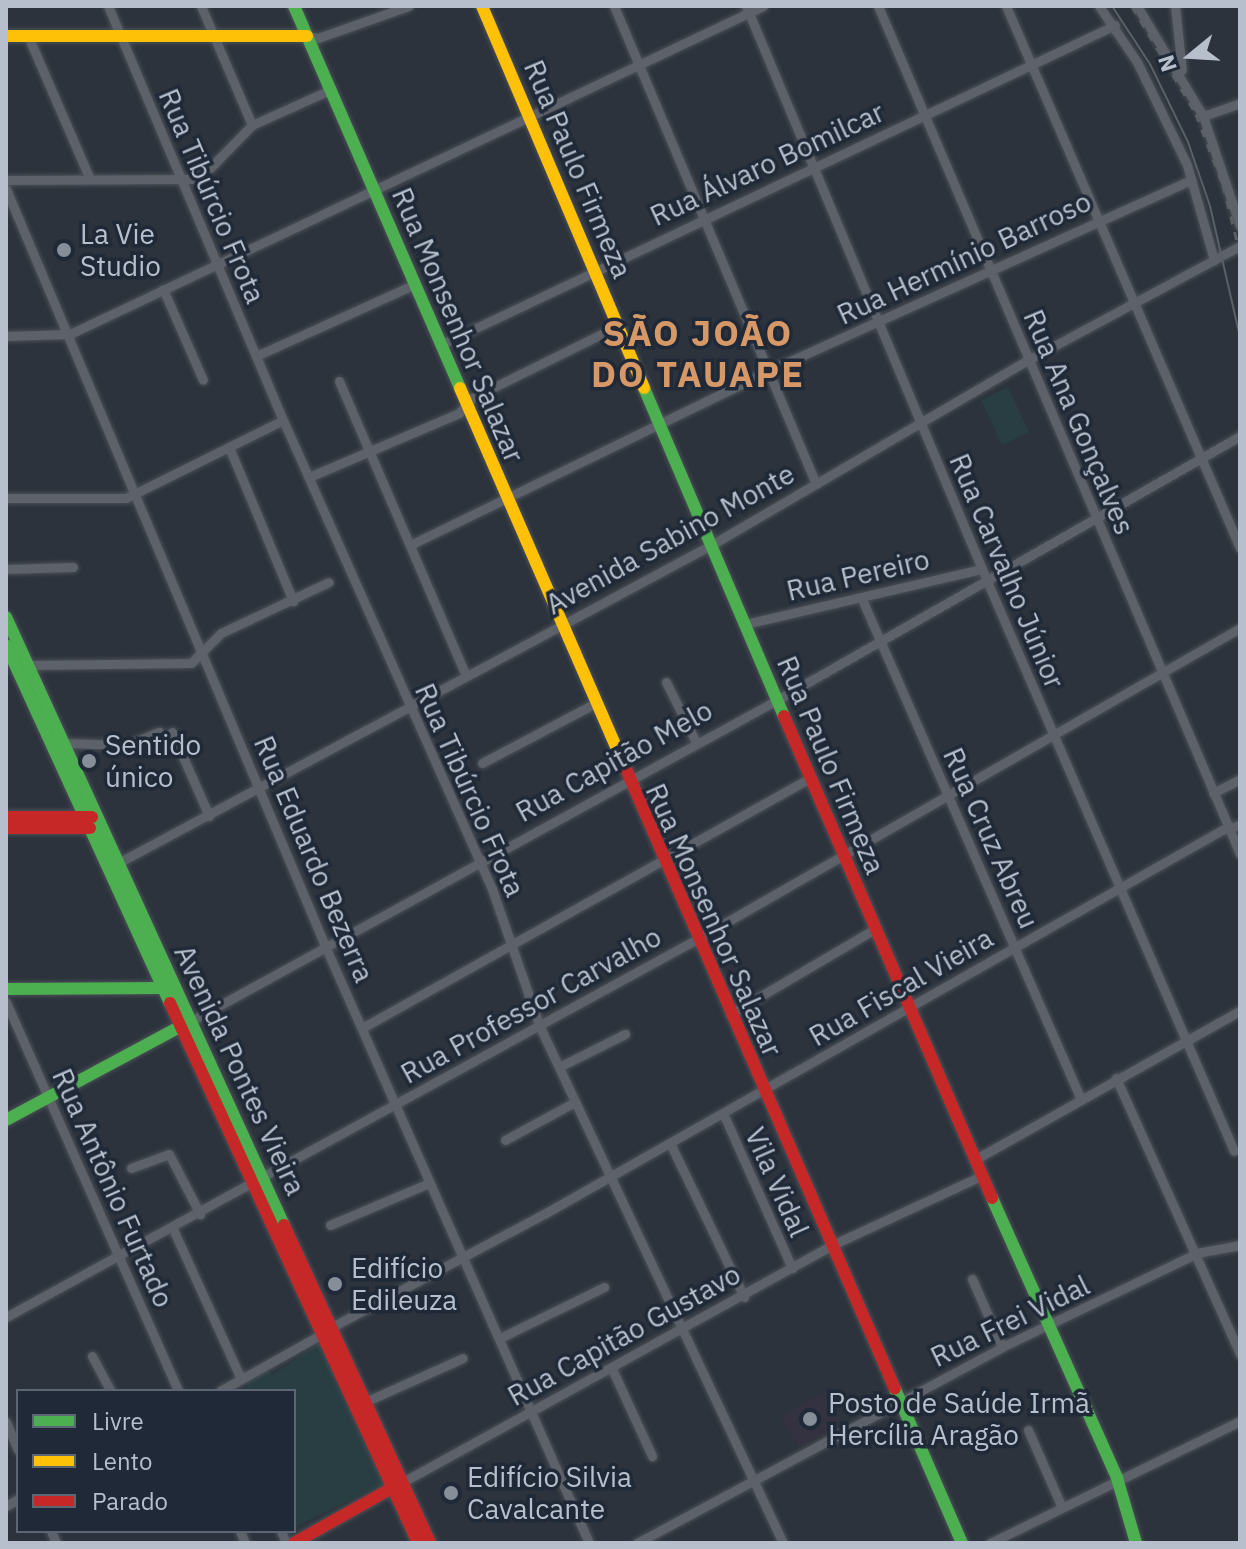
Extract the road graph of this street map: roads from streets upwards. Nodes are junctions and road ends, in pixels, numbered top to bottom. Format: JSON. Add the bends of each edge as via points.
{"nodes":[{"id":1,"x":108,"y":6,"type":"edge"},
{"id":2,"x":201,"y":6,"type":"edge"},
{"id":3,"x":294,"y":6,"type":"edge"},
{"id":4,"x":409,"y":6,"type":"edge"},
{"id":5,"x":482,"y":6,"type":"edge"},
{"id":6,"x":614,"y":6,"type":"edge"},
{"id":7,"x":763,"y":6,"type":"edge"},
{"id":8,"x":878,"y":6,"type":"edge"},
{"id":9,"x":1006,"y":6,"type":"edge"},
{"id":10,"x":1099,"y":6,"type":"edge"},
{"id":11,"x":1137,"y":6,"type":"edge"},
{"id":12,"x":1175,"y":6,"type":"edge"},
{"id":13,"x":748,"y":9,"type":"edge"},
{"id":14,"x":1115,"y":25,"type":"junction"},
{"id":15,"x":6,"y":36,"type":"edge"},
{"id":16,"x":28,"y":36,"type":"junction"},
{"id":17,"x":307,"y":36,"type":"junction"},
{"id":18,"x":215,"y":37,"type":"junction"},
{"id":19,"x":122,"y":38,"type":"junction"},
{"id":20,"x":1032,"y":64,"type":"junction"},
{"id":21,"x":639,"y":66,"type":"junction"},
{"id":22,"x":1182,"y":73,"type":"junction"},
{"id":23,"x":330,"y":90,"type":"junction"},
{"id":24,"x":1240,"y":103,"type":"edge"},
{"id":25,"x":923,"y":114,"type":"junction"},
{"id":26,"x":1203,"y":116,"type":"junction"},
{"id":27,"x":530,"y":120,"type":"junction"},
{"id":28,"x":252,"y":125,"type":"junction"},
{"id":29,"x":813,"y":169,"type":"junction"},
{"id":30,"x":90,"y":179,"type":"junction"},
{"id":31,"x":181,"y":179,"type":"junction"},
{"id":32,"x":6,"y":180,"type":"edge"},
{"id":33,"x":1191,"y":180,"type":"junction"},
{"id":34,"x":6,"y":189,"type":"edge"},
{"id":35,"x":374,"y":191,"type":"junction"},
{"id":36,"x":704,"y":219,"type":"junction"},
{"id":37,"x":1099,"y":220,"type":"junction"},
{"id":38,"x":1240,"y":226,"type":"edge"},
{"id":39,"x":1240,"y":246,"type":"edge"},
{"id":40,"x":1214,"y":260,"type":"junction"},
{"id":41,"x":217,"y":263,"type":"junction"},
{"id":42,"x":595,"y":270,"type":"junction"},
{"id":43,"x":990,"y":270,"type":"junction"},
{"id":44,"x":413,"y":285,"type":"junction"},
{"id":45,"x":163,"y":289,"type":"junction"},
{"id":46,"x":1136,"y":303,"type":"junction"},
{"id":47,"x":877,"y":322,"type":"junction"},
{"id":48,"x":618,"y":326,"type":"junction"},
{"id":49,"x":70,"y":334,"type":"junction"},
{"id":50,"x":6,"y":336,"type":"edge"},
{"id":51,"x":440,"y":345,"type":"junction"},
{"id":52,"x":256,"y":356,"type":"junction"},
{"id":53,"x":1028,"y":360,"type":"junction"},
{"id":54,"x":768,"y":371,"type":"junction"},
{"id":55,"x":203,"y":380,"type":"dead end"},
{"id":56,"x":339,"y":381,"type":"dead end"},
{"id":57,"x":465,"y":406,"type":"junction"},
{"id":58,"x":283,"y":420,"type":"junction"},
{"id":59,"x":659,"y":423,"type":"junction"},
{"id":60,"x":920,"y":424,"type":"junction"},
{"id":61,"x":1240,"y":436,"type":"edge"},
{"id":62,"x":229,"y":447,"type":"junction"},
{"id":63,"x":369,"y":451,"type":"junction"},
{"id":64,"x":1201,"y":458,"type":"junction"},
{"id":65,"x":309,"y":477,"type":"junction"},
{"id":66,"x":816,"y":484,"type":"junction"},
{"id":67,"x":138,"y":493,"type":"junction"},
{"id":68,"x":6,"y":498,"type":"edge"},
{"id":69,"x":507,"y":499,"type":"junction"},
{"id":70,"x":1096,"y":517,"type":"junction"},
{"id":71,"x":410,"y":545,"type":"junction"},
{"id":72,"x":711,"y":545,"type":"junction"},
{"id":73,"x":1240,"y":548,"type":"edge"},
{"id":74,"x":73,"y":567,"type":"dead end"},
{"id":75,"x":6,"y":569,"type":"edge"},
{"id":76,"x":982,"y":569,"type":"junction"},
{"id":77,"x":987,"y":581,"type":"junction"},
{"id":78,"x":329,"y":582,"type":"dead end"},
{"id":79,"x":861,"y":597,"type":"junction"},
{"id":80,"x":293,"y":601,"type":"junction"},
{"id":81,"x":6,"y":617,"type":"edge"},
{"id":82,"x":560,"y":624,"type":"junction"},
{"id":83,"x":745,"y":624,"type":"junction"},
{"id":84,"x":1240,"y":628,"type":"edge"},
{"id":85,"x":880,"y":641,"type":"junction"},
{"id":86,"x":6,"y":645,"type":"edge"},
{"id":87,"x":202,"y":648,"type":"junction"},
{"id":88,"x":17,"y":665,"type":"edge"},
{"id":89,"x":1160,"y":673,"type":"junction"},
{"id":90,"x":466,"y":676,"type":"junction"},
{"id":91,"x":666,"y":682,"type":"dead end"},
{"id":92,"x":777,"y":700,"type":"junction"},
{"id":93,"x":594,"y":704,"type":"junction"},
{"id":94,"x":410,"y":709,"type":"junction"},
{"id":95,"x":159,"y":732,"type":"dead end"},
{"id":96,"x":172,"y":732,"type":"dead end"},
{"id":97,"x":1053,"y":733,"type":"junction"},
{"id":98,"x":696,"y":742,"type":"junction"},
{"id":99,"x":64,"y":743,"type":"junction"},
{"id":100,"x":482,"y":763,"type":"dead end"},
{"id":101,"x":810,"y":778,"type":"junction"},
{"id":102,"x":1240,"y":779,"type":"edge"},
{"id":103,"x":627,"y":781,"type":"junction"},
{"id":104,"x":261,"y":791,"type":"junction"},
{"id":105,"x":947,"y":793,"type":"junction"},
{"id":106,"x":1213,"y":793,"type":"junction"},
{"id":107,"x":209,"y":816,"type":"junction"},
{"id":108,"x":6,"y":817,"type":"edge"},
{"id":109,"x":91,"y":820,"type":"junction"},
{"id":110,"x":1240,"y":825,"type":"edge"},
{"id":111,"x":1228,"y":826,"type":"junction"},
{"id":112,"x":6,"y":828,"type":"edge"},
{"id":113,"x":842,"y":852,"type":"junction"},
{"id":114,"x":1240,"y":854,"type":"edge"},
{"id":115,"x":663,"y":860,"type":"junction"},
{"id":116,"x":480,"y":862,"type":"junction"},
{"id":117,"x":118,"y":863,"type":"junction"},
{"id":118,"x":1122,"y":886,"type":"junction"},
{"id":119,"x":875,"y":929,"type":"junction"},
{"id":120,"x":697,"y":939,"type":"junction"},
{"id":121,"x":1015,"y":947,"type":"junction"},
{"id":122,"x":326,"y":948,"type":"junction"},
{"id":123,"x":512,"y":948,"type":"junction"},
{"id":124,"x":163,"y":988,"type":"junction"},
{"id":125,"x":6,"y":989,"type":"edge"},
{"id":126,"x":6,"y":1002,"type":"edge"},
{"id":127,"x":908,"y":1009,"type":"junction"},
{"id":128,"x":1240,"y":1011,"type":"edge"},
{"id":129,"x":730,"y":1014,"type":"junction"},
{"id":130,"x":186,"y":1024,"type":"junction"},
{"id":131,"x":539,"y":1025,"type":"junction"},
{"id":132,"x":362,"y":1028,"type":"junction"},
{"id":133,"x":625,"y":1034,"type":"dead end"},
{"id":134,"x":1189,"y":1042,"type":"junction"},
{"id":135,"x":559,"y":1067,"type":"junction"},
{"id":136,"x":1116,"y":1078,"type":"junction"},
{"id":137,"x":764,"y":1091,"type":"junction"},
{"id":138,"x":1080,"y":1097,"type":"junction"},
{"id":139,"x":48,"y":1098,"type":"junction"},
{"id":140,"x":575,"y":1102,"type":"junction"},
{"id":141,"x":395,"y":1106,"type":"junction"},
{"id":142,"x":723,"y":1113,"type":"junction"},
{"id":143,"x":6,"y":1120,"type":"edge"},
{"id":144,"x":505,"y":1140,"type":"dead end"},
{"id":145,"x":670,"y":1143,"type":"junction"},
{"id":146,"x":1234,"y":1151,"type":"dead end"},
{"id":147,"x":974,"y":1160,"type":"junction"},
{"id":148,"x":131,"y":1168,"type":"dead end"},
{"id":149,"x":981,"y":1176,"type":"junction"},
{"id":150,"x":610,"y":1177,"type":"junction"},
{"id":151,"x":258,"y":1182,"type":"junction"},
{"id":152,"x":429,"y":1183,"type":"junction"},
{"id":153,"x":200,"y":1214,"type":"junction"},
{"id":154,"x":330,"y":1225,"type":"dead end"},
{"id":155,"x":173,"y":1229,"type":"junction"},
{"id":156,"x":1240,"y":1245,"type":"edge"},
{"id":157,"x":830,"y":1246,"type":"junction"},
{"id":158,"x":1197,"y":1253,"type":"junction"},
{"id":159,"x":120,"y":1255,"type":"junction"},
{"id":160,"x":464,"y":1258,"type":"junction"},
{"id":161,"x":792,"y":1268,"type":"junction"},
{"id":162,"x":972,"y":1279,"type":"dead end"},
{"id":163,"x":604,"y":1287,"type":"dead end"},
{"id":164,"x":744,"y":1297,"type":"junction"},
{"id":165,"x":6,"y":1317,"type":"edge"},
{"id":166,"x":1050,"y":1325,"type":"junction"},
{"id":167,"x":327,"y":1330,"type":"junction"},
{"id":168,"x":684,"y":1331,"type":"junction"},
{"id":169,"x":500,"y":1338,"type":"junction"},
{"id":170,"x":1002,"y":1347,"type":"junction"},
{"id":171,"x":1240,"y":1354,"type":"edge"},
{"id":172,"x":92,"y":1356,"type":"dead end"},
{"id":173,"x":463,"y":1358,"type":"dead end"},
{"id":174,"x":612,"y":1369,"type":"junction"},
{"id":175,"x":241,"y":1379,"type":"junction"},
{"id":176,"x":110,"y":1389,"type":"edge"},
{"id":177,"x":177,"y":1389,"type":"edge"},
{"id":178,"x":224,"y":1389,"type":"edge"},
{"id":179,"x":365,"y":1402,"type":"junction"},
{"id":180,"x":899,"y":1402,"type":"junction"},
{"id":181,"x":532,"y":1413,"type":"junction"},
{"id":182,"x":1240,"y":1421,"type":"edge"},
{"id":183,"x":6,"y":1422,"type":"edge"},
{"id":184,"x":1028,"y":1430,"type":"dead end"},
{"id":185,"x":16,"y":1445,"type":"edge"},
{"id":186,"x":652,"y":1456,"type":"dead end"},
{"id":187,"x":1117,"y":1478,"type":"junction"},
{"id":188,"x":754,"y":1480,"type":"junction"},
{"id":189,"x":397,"y":1485,"type":"junction"},
{"id":190,"x":1061,"y":1505,"type":"junction"},
{"id":191,"x":294,"y":1543,"type":"edge"},
{"id":192,"x":418,"y":1543,"type":"edge"},
{"id":193,"x":430,"y":1543,"type":"edge"},
{"id":194,"x":589,"y":1543,"type":"edge"},
{"id":195,"x":637,"y":1543,"type":"edge"},
{"id":196,"x":783,"y":1543,"type":"edge"},
{"id":197,"x":962,"y":1543,"type":"edge"},
{"id":198,"x":990,"y":1543,"type":"edge"},
{"id":199,"x":1136,"y":1543,"type":"edge"}],
"edges":[{"from":1,"to":19,"type":"street","name":"Rua Tibúrcio Frota"},
{"from":2,"to":18,"type":"street"},
{"from":3,"to":17,"type":"street","name":"Rua Monsenhor Salazar"},
{"from":4,"to":17,"type":"street","via":[[318,38]]},
{"from":5,"to":27,"type":"street","name":"Rua Paulo Firmeza"},
{"from":6,"to":21,"type":"street"},
{"from":7,"to":13,"type":"street"},
{"from":8,"to":25,"type":"street","name":"Rua Ana Gonçalves"},
{"from":9,"to":20,"type":"street"},
{"from":10,"to":14,"type":"street"},
{"from":11,"to":22,"type":"street"},
{"from":12,"to":22,"type":"street"},
{"from":13,"to":21,"type":"street"},
{"from":13,"to":29,"type":"street","name":"Rua Carvalho Júnior"},
{"from":14,"to":20,"type":"street","name":"Rua Álvaro Bomilcar"},
{"from":14,"to":33,"type":"street","via":[[1154,94]]},
{"from":15,"to":16,"type":"street"},
{"from":16,"to":19,"type":"street"},
{"from":16,"to":30,"type":"street"},
{"from":17,"to":18,"type":"street"},
{"from":17,"to":23,"type":"street","name":"Rua Monsenhor Salazar"},
{"from":18,"to":19,"type":"street"},
{"from":18,"to":28,"type":"street"},
{"from":19,"to":31,"type":"street","name":"Rua Tibúrcio Frota"},
{"from":20,"to":25,"type":"street","name":"Rua Álvaro Bomilcar"},
{"from":20,"to":37,"type":"street"},
{"from":21,"to":27,"type":"street"},
{"from":21,"to":36,"type":"street"},
{"from":22,"to":26,"type":"street"},
{"from":23,"to":28,"type":"street"},
{"from":23,"to":35,"type":"street","name":"Rua Monsenhor Salazar"},
{"from":24,"to":26,"type":"street"},
{"from":25,"to":29,"type":"street","name":"Rua Álvaro Bomilcar"},
{"from":25,"to":43,"type":"street","name":"Rua Ana Gonçalves"},
{"from":26,"to":38,"type":"street"},
{"from":27,"to":35,"type":"street"},
{"from":27,"to":42,"type":"street","name":"Rua Paulo Firmeza"},
{"from":28,"to":31,"type":"street","via":[[210,168]]},
{"from":29,"to":36,"type":"street","name":"Rua Álvaro Bomilcar"},
{"from":29,"to":47,"type":"street","name":"Rua Carvalho Júnior"},
{"from":30,"to":31,"type":"street"},
{"from":30,"to":32,"type":"street"},
{"from":31,"to":41,"type":"street","name":"Rua Tibúrcio Frota"},
{"from":33,"to":37,"type":"street","name":"Rua Hermínio Barroso"},
{"from":33,"to":40,"type":"street"},
{"from":34,"to":49,"type":"street","name":"Rua Eduardo Bezerra"},
{"from":35,"to":41,"type":"street"},
{"from":35,"to":44,"type":"street","name":"Rua Monsenhor Salazar"},
{"from":36,"to":42,"type":"street","name":"Rua Álvaro Bomilcar"},
{"from":36,"to":54,"type":"street"},
{"from":37,"to":43,"type":"street","name":"Rua Hermínio Barroso"},
{"from":37,"to":46,"type":"street"},
{"from":39,"to":40,"type":"street","name":"Avenida Sabino Monte"},
{"from":40,"to":46,"type":"street","name":"Avenida Sabino Monte"},
{"from":41,"to":45,"type":"street"},
{"from":41,"to":52,"type":"street","name":"Rua Tibúrcio Frota"},
{"from":42,"to":48,"type":"street","name":"Rua Paulo Firmeza"},
{"from":42,"to":51,"type":"street","name":"Rua Álvaro Bomilcar"},
{"from":43,"to":47,"type":"street","name":"Rua Hermínio Barroso"},
{"from":43,"to":53,"type":"street","name":"Rua Ana Gonçalves"},
{"from":44,"to":51,"type":"street","name":"Rua Monsenhor Salazar"},
{"from":44,"to":52,"type":"street"},
{"from":45,"to":49,"type":"street"},
{"from":45,"to":55,"type":"street"},
{"from":46,"to":53,"type":"street","name":"Avenida Sabino Monte"},
{"from":46,"to":64,"type":"street"},
{"from":47,"to":54,"type":"street","name":"Rua Hermínio Barroso"},
{"from":47,"to":60,"type":"street","name":"Rua Carvalho Júnior"},
{"from":48,"to":57,"type":"street"},
{"from":48,"to":59,"type":"street","name":"Rua Paulo Firmeza"},
{"from":49,"to":50,"type":"street"},
{"from":49,"to":67,"type":"street","name":"Rua Eduardo Bezerra"},
{"from":51,"to":57,"type":"street","name":"Rua Monsenhor Salazar"},
{"from":52,"to":58,"type":"street","name":"Rua Tibúrcio Frota"},
{"from":53,"to":60,"type":"street","name":"Avenida Sabino Monte"},
{"from":53,"to":70,"type":"street","name":"Rua Ana Gonçalves"},
{"from":54,"to":59,"type":"street","name":"Rua Hermínio Barroso"},
{"from":54,"to":66,"type":"street"},
{"from":56,"to":63,"type":"street"},
{"from":57,"to":63,"type":"street"},
{"from":57,"to":69,"type":"street","name":"Rua Monsenhor Salazar"},
{"from":58,"to":62,"type":"street"},
{"from":58,"to":65,"type":"street","name":"Rua Tibúrcio Frota"},
{"from":59,"to":69,"type":"street","name":"Rua Hermínio Barroso"},
{"from":59,"to":72,"type":"street","name":"Rua Paulo Firmeza"},
{"from":60,"to":66,"type":"street","name":"Avenida Sabino Monte"},
{"from":60,"to":76,"type":"street","name":"Rua Carvalho Júnior"},
{"from":61,"to":64,"type":"street","name":"Rua Capitão Melo"},
{"from":62,"to":67,"type":"street"},
{"from":62,"to":80,"type":"street"},
{"from":63,"to":65,"type":"street"},
{"from":63,"to":71,"type":"street"},
{"from":64,"to":70,"type":"street","name":"Rua Capitão Melo"},
{"from":64,"to":73,"type":"street"},
{"from":65,"to":94,"type":"street","name":"Rua Tibúrcio Frota"},
{"from":66,"to":72,"type":"street","name":"Avenida Sabino Monte"},
{"from":67,"to":68,"type":"street","via":[[113,500]]},
{"from":67,"to":87,"type":"street","name":"Rua Eduardo Bezerra"},
{"from":69,"to":71,"type":"street","name":"Rua Hermínio Barroso"},
{"from":69,"to":82,"type":"street","name":"Rua Monsenhor Salazar"},
{"from":70,"to":77,"type":"street","name":"Rua Capitão Melo"},
{"from":70,"to":89,"type":"street","name":"Rua Ana Gonçalves"},
{"from":71,"to":90,"type":"street"},
{"from":72,"to":82,"type":"street","name":"Avenida Sabino Monte"},
{"from":72,"to":83,"type":"street","name":"Rua Paulo Firmeza"},
{"from":74,"to":75,"type":"street"},
{"from":76,"to":77,"type":"street","name":"Rua Carvalho Júnior"},
{"from":76,"to":79,"type":"street","name":"Rua Pereiro"},
{"from":77,"to":85,"type":"street","name":"Rua Capitão Melo"},
{"from":77,"to":97,"type":"street","name":"Rua Carvalho Júnior"},
{"from":78,"to":80,"type":"street"},
{"from":79,"to":83,"type":"street","name":"Rua Pereiro"},
{"from":79,"to":85,"type":"street","name":"Rua Cruz Abreu"},
{"from":80,"to":87,"type":"street","via":[[221,633]]},
{"from":81,"to":88,"type":"street","name":"Avenida Pontes Vieira"},
{"from":82,"to":90,"type":"street","name":"Avenida Sabino Monte"},
{"from":82,"to":93,"type":"street","name":"Rua Monsenhor Salazar"},
{"from":83,"to":92,"type":"street","name":"Rua Paulo Firmeza"},
{"from":84,"to":89,"type":"street","name":"Rua Professor Carvalho"},
{"from":85,"to":92,"type":"street","name":"Rua Capitão Melo"},
{"from":85,"to":105,"type":"street","name":"Rua Cruz Abreu"},
{"from":86,"to":88,"type":"street","name":"Avenida Pontes Vieira"},
{"from":87,"to":88,"type":"street","via":[[182,666]]},
{"from":87,"to":104,"type":"street","name":"Rua Eduardo Bezerra"},
{"from":88,"to":99,"type":"street","name":"Avenida Pontes Vieira"},
{"from":88,"to":109,"type":"street","name":"Avenida Pontes Vieira"},
{"from":89,"to":97,"type":"street","name":"Rua Professor Carvalho"},
{"from":89,"to":106,"type":"street","name":"Rua Ana Gonçalves"},
{"from":90,"to":94,"type":"street","name":"Avenida Sabino Monte"},
{"from":91,"to":98,"type":"street"},
{"from":92,"to":98,"type":"street","name":"Rua Capitão Melo"},
{"from":92,"to":101,"type":"street","name":"Rua Paulo Firmeza"},
{"from":93,"to":100,"type":"street"},
{"from":93,"to":103,"type":"street","name":"Rua Monsenhor Salazar"},
{"from":94,"to":104,"type":"street","name":"Avenida Sabino Monte"},
{"from":94,"to":116,"type":"street","name":"Rua Tibúrcio Frota"},
{"from":95,"to":99,"type":"street","via":[[128,745]]},
{"from":96,"to":107,"type":"street"},
{"from":97,"to":105,"type":"street","name":"Rua Professor Carvalho"},
{"from":97,"to":118,"type":"street","name":"Rua Carvalho Júnior"},
{"from":98,"to":103,"type":"street","name":"Rua Capitão Melo"},
{"from":99,"to":109,"type":"street","name":"Avenida Pontes Vieira"},
{"from":101,"to":113,"type":"street","name":"Rua Paulo Firmeza"},
{"from":101,"to":115,"type":"street"},
{"from":102,"to":106,"type":"street"},
{"from":103,"to":115,"type":"street","name":"Rua Monsenhor Salazar"},
{"from":103,"to":116,"type":"street","name":"Rua Capitão Melo"},
{"from":104,"to":107,"type":"street","name":"Avenida Sabino Monte"},
{"from":104,"to":122,"type":"street","name":"Rua Eduardo Bezerra"},
{"from":105,"to":113,"type":"street","name":"Rua Professor Carvalho"},
{"from":105,"to":121,"type":"street","name":"Rua Cruz Abreu"},
{"from":106,"to":111,"type":"street","name":"Rua Ana Gonçalves"},
{"from":107,"to":117,"type":"street","name":"Avenida Sabino Monte"},
{"from":108,"to":109,"type":"street"},
{"from":109,"to":112,"type":"street"},
{"from":109,"to":117,"type":"street","name":"Avenida Pontes Vieira"},
{"from":109,"to":124,"type":"street","name":"Avenida Pontes Vieira"},
{"from":110,"to":111,"type":"street","name":"Rua Fiscal Vieira"},
{"from":111,"to":114,"type":"street","name":"Rua Ana Gonçalves"},
{"from":111,"to":118,"type":"street","name":"Rua Fiscal Vieira"},
{"from":113,"to":119,"type":"street","name":"Rua Paulo Firmeza"},
{"from":113,"to":120,"type":"street","name":"Rua Professor Carvalho"},
{"from":115,"to":120,"type":"street","name":"Rua Monsenhor Salazar"},
{"from":115,"to":123,"type":"street"},
{"from":116,"to":122,"type":"street","name":"Rua Capitão Melo"},
{"from":116,"to":123,"type":"street","name":"Rua Tibúrcio Frota"},
{"from":117,"to":130,"type":"street","name":"Avenida Pontes Vieira"},
{"from":118,"to":121,"type":"street","name":"Rua Fiscal Vieira"},
{"from":118,"to":134,"type":"street","name":"Rua Carvalho Júnior"},
{"from":119,"to":127,"type":"street","name":"Rua Paulo Firmeza"},
{"from":119,"to":129,"type":"street"},
{"from":120,"to":129,"type":"street","name":"Rua Monsenhor Salazar"},
{"from":120,"to":131,"type":"street","name":"Rua Professor Carvalho"},
{"from":121,"to":127,"type":"street","name":"Rua Fiscal Vieira"},
{"from":121,"to":138,"type":"street","name":"Rua Cruz Abreu"},
{"from":122,"to":130,"type":"street","name":"Rua Capitão Melo"},
{"from":122,"to":132,"type":"street","name":"Rua Eduardo Bezerra"},
{"from":123,"to":131,"type":"street","name":"Rua Tibúrcio Frota"},
{"from":123,"to":132,"type":"street"},
{"from":124,"to":125,"type":"street"},
{"from":124,"to":130,"type":"street","name":"Avenida Pontes Vieira"},
{"from":126,"to":139,"type":"street","name":"Rua Antônio Furtado"},
{"from":127,"to":137,"type":"street","name":"Rua Fiscal Vieira"},
{"from":127,"to":147,"type":"street","name":"Rua Paulo Firmeza"},
{"from":128,"to":134,"type":"street"},
{"from":129,"to":137,"type":"street","name":"Rua Monsenhor Salazar"},
{"from":130,"to":139,"type":"street","name":"Rua Capitão Melo"},
{"from":130,"to":151,"type":"street","name":"Avenida Pontes Vieira"},
{"from":131,"to":135,"type":"street","name":"Rua Tibúrcio Frota"},
{"from":131,"to":141,"type":"street","name":"Rua Professor Carvalho"},
{"from":132,"to":141,"type":"street","name":"Rua Eduardo Bezerra"},
{"from":133,"to":135,"type":"street"},
{"from":134,"to":136,"type":"street"},
{"from":134,"to":146,"type":"street","name":"Rua Carvalho Júnior"},
{"from":135,"to":140,"type":"street","name":"Rua Tibúrcio Frota"},
{"from":136,"to":138,"type":"street"},
{"from":136,"to":158,"type":"street"},
{"from":137,"to":142,"type":"street","name":"Rua Fiscal Vieira"},
{"from":137,"to":157,"type":"street","name":"Rua Monsenhor Salazar"},
{"from":138,"to":147,"type":"street"},
{"from":139,"to":143,"type":"street","name":"Rua Capitão Melo"},
{"from":139,"to":159,"type":"street","name":"Rua Antônio Furtado"},
{"from":140,"to":144,"type":"street"},
{"from":140,"to":150,"type":"street","name":"Rua Tibúrcio Frota"},
{"from":141,"to":151,"type":"street","name":"Rua Professor Carvalho"},
{"from":141,"to":152,"type":"street","name":"Rua Eduardo Bezerra"},
{"from":142,"to":145,"type":"street","name":"Rua Fiscal Vieira"},
{"from":142,"to":161,"type":"street","name":"Vila Vidal"},
{"from":145,"to":150,"type":"street","name":"Rua Fiscal Vieira"},
{"from":145,"to":164,"type":"street"},
{"from":147,"to":149,"type":"street","name":"Rua Paulo Firmeza"},
{"from":148,"to":153,"type":"street","via":[[169,1154]]},
{"from":149,"to":157,"type":"street","name":"Rua Capitão Gustavo"},
{"from":149,"to":166,"type":"street","name":"Rua Paulo Firmeza"},
{"from":150,"to":160,"type":"street","name":"Rua Fiscal Vieira"},
{"from":150,"to":168,"type":"street","name":"Rua Tibúrcio Frota"},
{"from":151,"to":153,"type":"street","name":"Rua Professor Carvalho"},
{"from":151,"to":167,"type":"street","name":"Avenida Pontes Vieira"},
{"from":152,"to":154,"type":"street"},
{"from":152,"to":160,"type":"street","name":"Rua Eduardo Bezerra"},
{"from":153,"to":155,"type":"street","name":"Rua Professor Carvalho"},
{"from":155,"to":159,"type":"street","name":"Rua Professor Carvalho"},
{"from":155,"to":175,"type":"street"},
{"from":156,"to":158,"type":"street","name":"Rua Frei Vidal"},
{"from":157,"to":161,"type":"street","name":"Rua Capitão Gustavo"},
{"from":157,"to":180,"type":"street","name":"Rua Monsenhor Salazar"},
{"from":158,"to":166,"type":"street","name":"Rua Frei Vidal"},
{"from":158,"to":171,"type":"street"},
{"from":159,"to":165,"type":"street","name":"Rua Professor Carvalho"},
{"from":159,"to":177,"type":"street","name":"Rua Antônio Furtado"},
{"from":160,"to":167,"type":"street","name":"Rua Fiscal Vieira"},
{"from":160,"to":169,"type":"street","name":"Rua Eduardo Bezerra"},
{"from":161,"to":164,"type":"street","name":"Rua Capitão Gustavo"},
{"from":162,"to":170,"type":"street"},
{"from":163,"to":169,"type":"street"},
{"from":164,"to":168,"type":"street","name":"Rua Capitão Gustavo"},
{"from":166,"to":170,"type":"street","name":"Rua Frei Vidal"},
{"from":166,"to":187,"type":"street","name":"Rua Paulo Firmeza"},
{"from":167,"to":175,"type":"street","name":"Rua Fiscal Vieira"},
{"from":167,"to":179,"type":"street","name":"Avenida Pontes Vieira"},
{"from":167,"to":189,"type":"street","name":"Avenida Pontes Vieira"},
{"from":168,"to":174,"type":"street","name":"Rua Capitão Gustavo"},
{"from":168,"to":188,"type":"street","name":"Rua Tibúrcio Frota"},
{"from":169,"to":181,"type":"street","name":"Rua Eduardo Bezerra"},
{"from":170,"to":180,"type":"street","name":"Rua Frei Vidal"},
{"from":172,"to":176,"type":"street"},
{"from":173,"to":179,"type":"street"},
{"from":174,"to":181,"type":"street","name":"Rua Capitão Gustavo"},
{"from":174,"to":186,"type":"street"},
{"from":175,"to":178,"type":"street","name":"Rua Fiscal Vieira"},
{"from":179,"to":189,"type":"street","name":"Avenida Pontes Vieira"},
{"from":180,"to":188,"type":"street","name":"Rua Frei Vidal"},
{"from":180,"to":197,"type":"street","name":"Rua Monsenhor Salazar"},
{"from":181,"to":189,"type":"street","name":"Rua Capitão Gustavo"},
{"from":181,"to":194,"type":"street","name":"Rua Eduardo Bezerra"},
{"from":182,"to":187,"type":"street"},
{"from":183,"to":185,"type":"street"},
{"from":184,"to":190,"type":"street"},
{"from":187,"to":190,"type":"street"},
{"from":187,"to":199,"type":"street","name":"Rua Paulo Firmeza"},
{"from":188,"to":195,"type":"street","name":"Rua Frei Vidal"},
{"from":188,"to":196,"type":"street","name":"Rua Tibúrcio Frota"},
{"from":189,"to":191,"type":"street","name":"Rua Capitão Gustavo"},
{"from":189,"to":192,"type":"street","name":"Avenida Pontes Vieira"},
{"from":189,"to":193,"type":"street","name":"Avenida Pontes Vieira"},
{"from":190,"to":198,"type":"street"}]}
